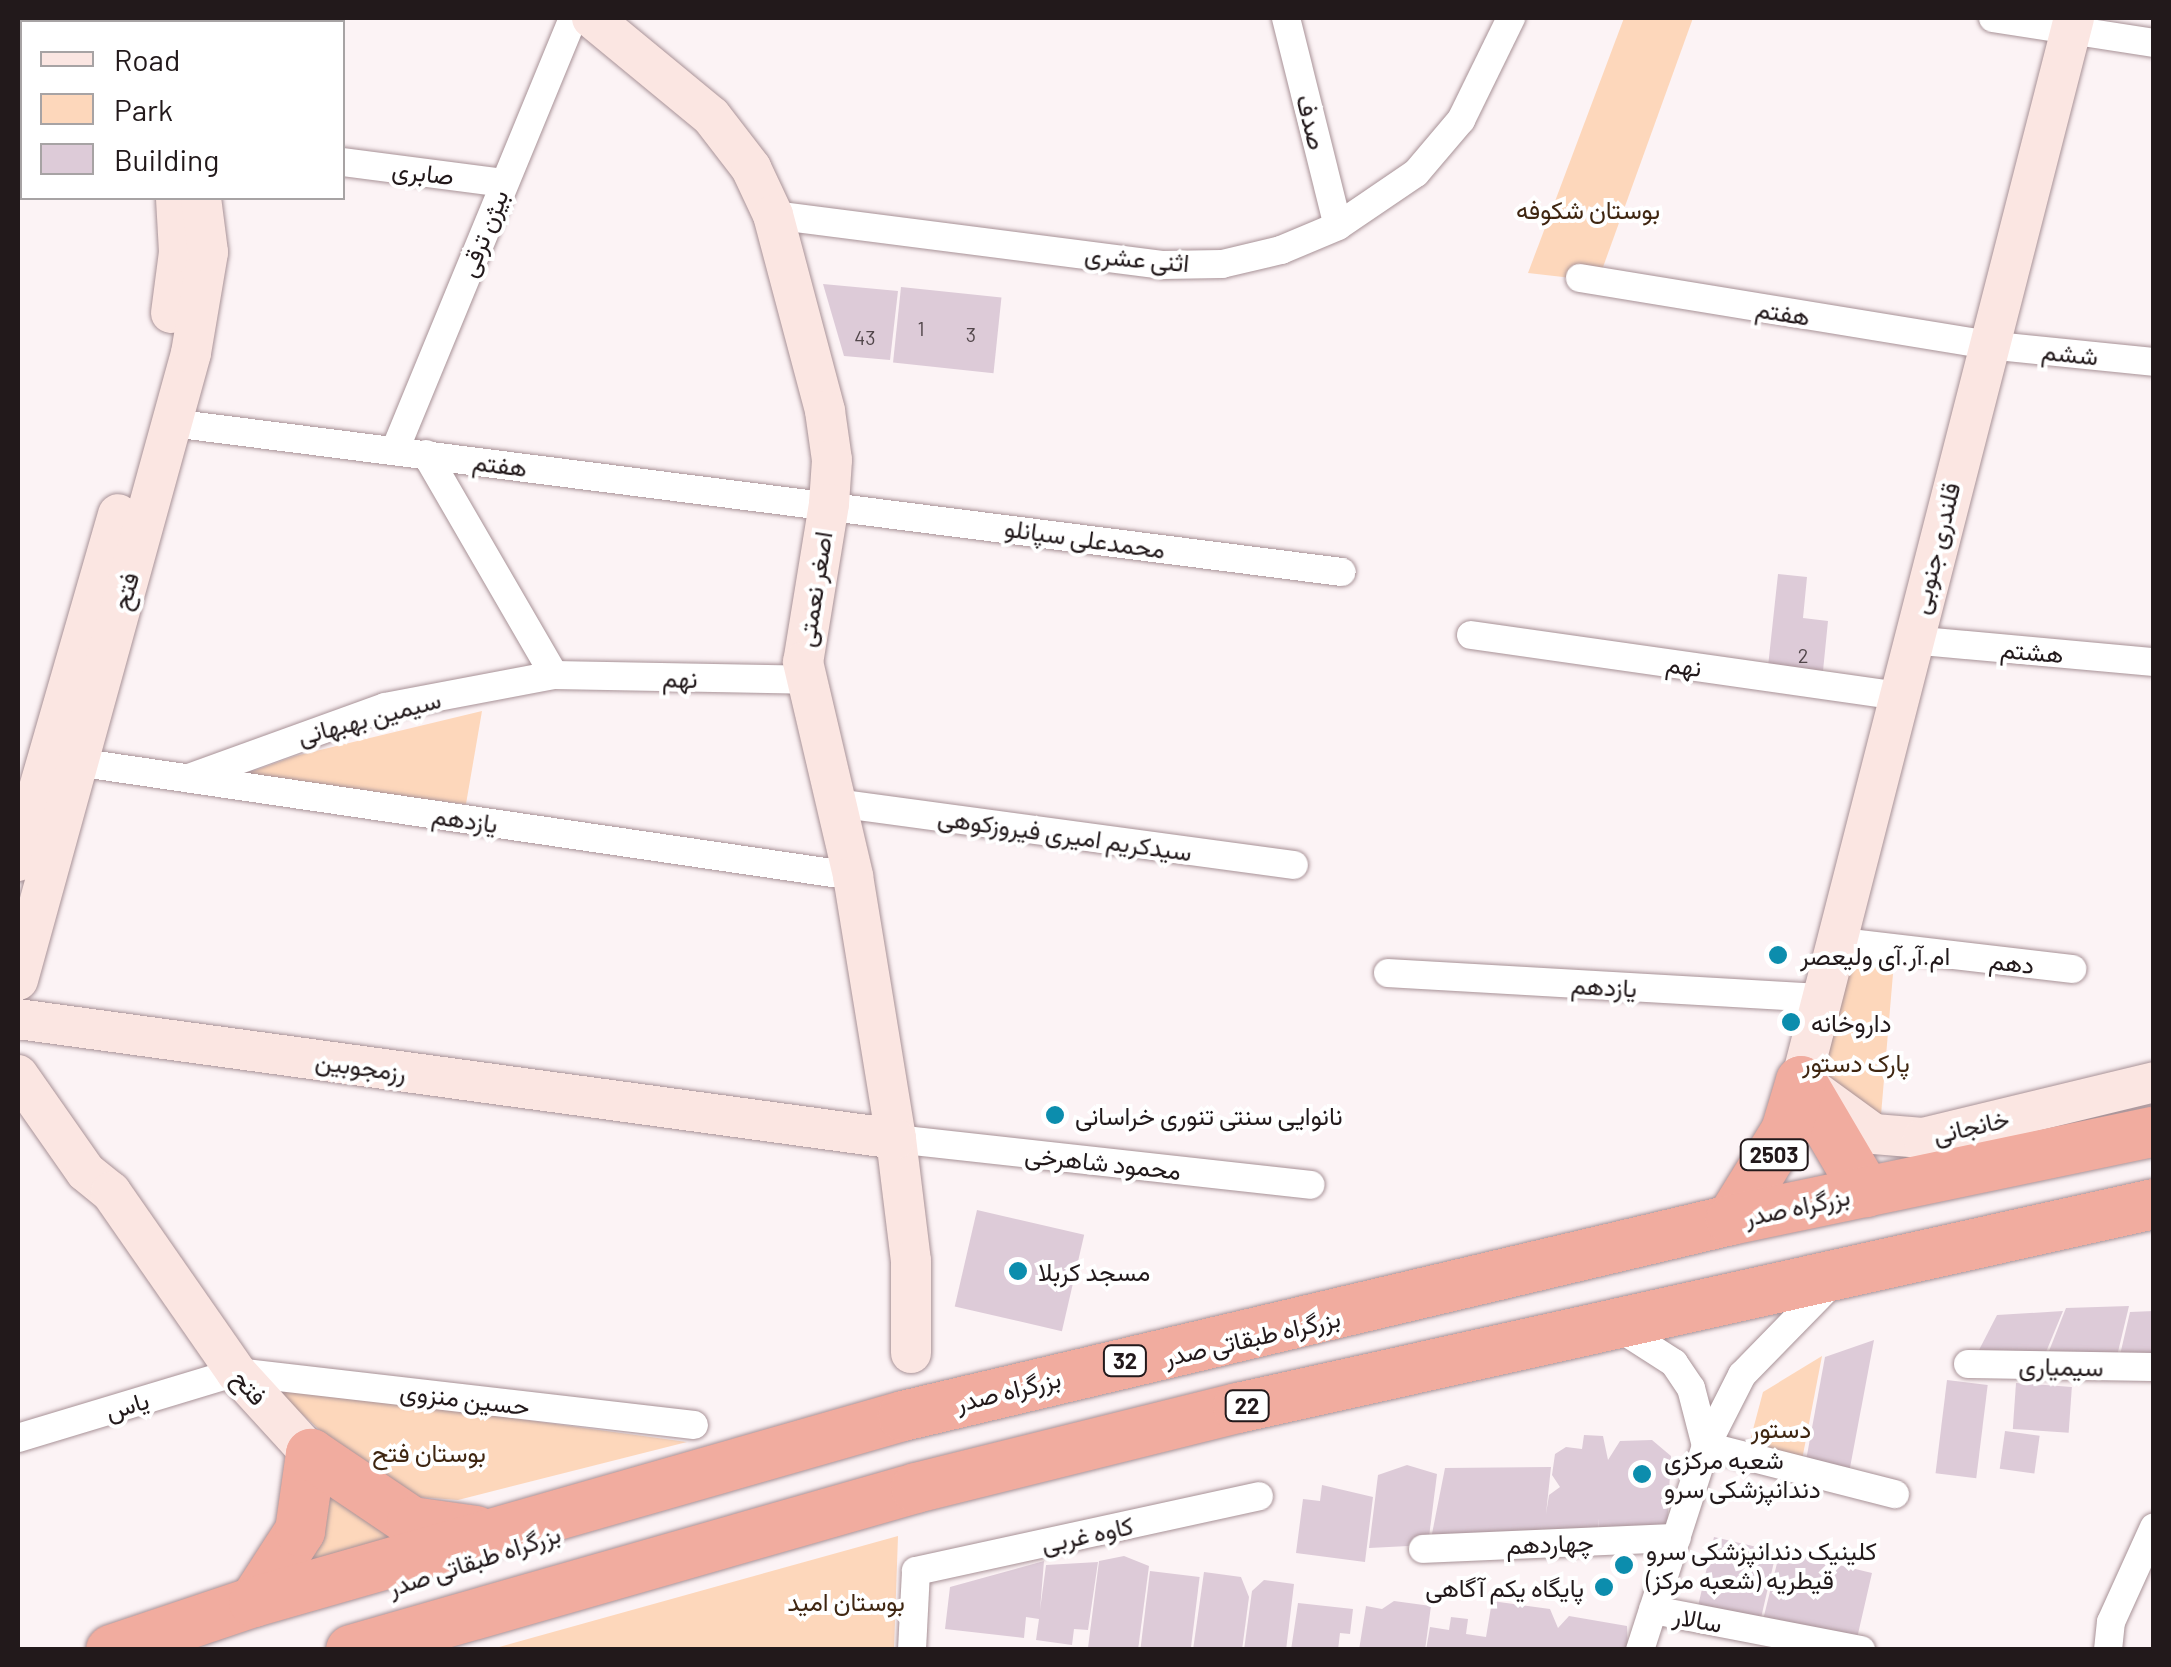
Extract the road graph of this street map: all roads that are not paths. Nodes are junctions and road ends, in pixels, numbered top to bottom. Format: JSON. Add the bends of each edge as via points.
{"nodes":[{"id":1,"x":573,"y":18,"type":"edge"},
{"id":2,"x":592,"y":18,"type":"edge"},
{"id":3,"x":1286,"y":18,"type":"edge"},
{"id":4,"x":1511,"y":18,"type":"edge"},
{"id":5,"x":1993,"y":18,"type":"edge"},
{"id":6,"x":2071,"y":25,"type":"edge"},
{"id":7,"x":2154,"y":44,"type":"edge"},
{"id":8,"x":345,"y":162,"type":"edge"},
{"id":9,"x":503,"y":183,"type":"junction"},
{"id":10,"x":176,"y":200,"type":"edge"},
{"id":11,"x":201,"y":200,"type":"edge"},
{"id":12,"x":773,"y":215,"type":"junction"},
{"id":13,"x":1338,"y":226,"type":"junction"},
{"id":14,"x":1580,"y":278,"type":"dead end"},
{"id":15,"x":1987,"y":345,"type":"junction"},
{"id":16,"x":2154,"y":362,"type":"edge"},
{"id":17,"x":159,"y":422,"type":"junction"},
{"id":18,"x":395,"y":450,"type":"junction"},
{"id":19,"x":426,"y":454,"type":"junction"},
{"id":20,"x":829,"y":504,"type":"junction"},
{"id":21,"x":1342,"y":572,"type":"dead end"},
{"id":22,"x":1471,"y":635,"type":"dead end"},
{"id":23,"x":1911,"y":640,"type":"junction"},
{"id":24,"x":2154,"y":662,"type":"edge"},
{"id":25,"x":554,"y":675,"type":"junction"},
{"id":26,"x":807,"y":680,"type":"junction"},
{"id":27,"x":1897,"y":696,"type":"junction"},
{"id":28,"x":61,"y":760,"type":"junction"},
{"id":29,"x":189,"y":778,"type":"junction"},
{"id":30,"x":836,"y":802,"type":"junction"},
{"id":31,"x":24,"y":814,"type":"edge"},
{"id":32,"x":18,"y":861,"type":"edge"},
{"id":33,"x":1294,"y":865,"type":"dead end"},
{"id":34,"x":853,"y":876,"type":"junction"},
{"id":35,"x":1834,"y":941,"type":"junction"},
{"id":36,"x":2072,"y":969,"type":"dead end"},
{"id":37,"x":1388,"y":973,"type":"dead end"},
{"id":38,"x":1820,"y":998,"type":"junction"},
{"id":39,"x":18,"y":1005,"type":"edge"},
{"id":40,"x":18,"y":1075,"type":"edge"},
{"id":41,"x":1801,"y":1081,"type":"junction"},
{"id":42,"x":2154,"y":1082,"type":"edge"},
{"id":43,"x":2154,"y":1132,"type":"edge"},
{"id":44,"x":896,"y":1139,"type":"junction"},
{"id":45,"x":2154,"y":1140,"type":"edge"},
{"id":46,"x":1310,"y":1185,"type":"dead end"},
{"id":47,"x":111,"y":1192,"type":"junction"},
{"id":48,"x":1866,"y":1192,"type":"junction"},
{"id":49,"x":2154,"y":1207,"type":"edge"},
{"id":50,"x":1731,"y":1220,"type":"junction"},
{"id":51,"x":1826,"y":1289,"type":"junction"},
{"id":52,"x":1632,"y":1336,"type":"junction"},
{"id":53,"x":911,"y":1353,"type":"dead end"},
{"id":54,"x":1968,"y":1364,"type":"dead end"},
{"id":55,"x":2154,"y":1368,"type":"edge"},
{"id":56,"x":236,"y":1372,"type":"junction"},
{"id":57,"x":694,"y":1425,"type":"dead end"},
{"id":58,"x":18,"y":1438,"type":"edge"},
{"id":59,"x":1706,"y":1446,"type":"junction"},
{"id":60,"x":311,"y":1454,"type":"junction"},
{"id":61,"x":1895,"y":1494,"type":"dead end"},
{"id":62,"x":1258,"y":1496,"type":"dead end"},
{"id":63,"x":506,"y":1529,"type":"junction"},
{"id":64,"x":2152,"y":1535,"type":"edge"},
{"id":65,"x":1677,"y":1538,"type":"junction"},
{"id":66,"x":1423,"y":1548,"type":"dead end"},
{"id":67,"x":254,"y":1602,"type":"junction"},
{"id":68,"x":1653,"y":1610,"type":"junction"},
{"id":69,"x":377,"y":1644,"type":"edge"},
{"id":70,"x":111,"y":1650,"type":"edge"},
{"id":71,"x":196,"y":1650,"type":"edge"},
{"id":72,"x":352,"y":1650,"type":"edge"},
{"id":73,"x":912,"y":1650,"type":"edge"},
{"id":74,"x":1640,"y":1650,"type":"edge"},
{"id":75,"x":1861,"y":1650,"type":"edge"},
{"id":76,"x":2108,"y":1650,"type":"edge"}],
"edges":[{"from":1,"to":9,"type":"street","name":"بیژن ترقی"},
{"from":2,"to":12,"type":"street","name":"اصغر نعمتی","via":[[711,116],[751,168]]},
{"from":3,"to":13,"type":"street","name":"صدف"},
{"from":4,"to":13,"type":"street","name":"اثنی عشری","via":[[1460,120],[1416,173]]},
{"from":5,"to":6,"type":"street"},
{"from":6,"to":7,"type":"street"},
{"from":6,"to":15,"type":"street","name":"قلندری جنوبی","number":"2503"},
{"from":8,"to":9,"type":"street","name":"صابری"},
{"from":9,"to":18,"type":"street","name":"بیژن ترقی"},
{"from":10,"to":17,"type":"street","name":"فتح","via":[[179,252]]},
{"from":11,"to":17,"type":"street","name":"فتح","via":[[208,252]]},
{"from":12,"to":13,"type":"street","name":"اثنی عشری","via":[[1162,265],[1236,260]]},
{"from":12,"to":20,"type":"street","name":"اصغر نعمتی","via":[[825,410]]},
{"from":14,"to":15,"type":"street","name":"هفتم"},
{"from":15,"to":16,"type":"street","name":"ششم"},
{"from":15,"to":23,"type":"street","name":"قلندری جنوبی","number":"2503"},
{"from":17,"to":18,"type":"street","name":"هفتم"},
{"from":17,"to":28,"type":"street","name":"فتح"},
{"from":18,"to":19,"type":"street","name":"هفتم"},
{"from":19,"to":20,"type":"street","name":"هفتم"},
{"from":19,"to":25,"type":"street"},
{"from":20,"to":21,"type":"street","name":"محمدعلی سپانلو"},
{"from":20,"to":26,"type":"street","name":"اصغر نعمتی","via":[[803,645]]},
{"from":22,"to":27,"type":"street","name":"نهم"},
{"from":23,"to":24,"type":"street","name":"هشتم"},
{"from":23,"to":27,"type":"street","name":"قلندری جنوبی","number":"2503"},
{"from":25,"to":26,"type":"street","name":"نهم"},
{"from":25,"to":29,"type":"street","name":"سیمین بهبهانی","via":[[386,707]]},
{"from":26,"to":30,"type":"street","name":"اصغر نعمتی"},
{"from":27,"to":35,"type":"street","name":"قلندری جنوبی","number":"2503"},
{"from":28,"to":29,"type":"street","name":"یازدهم"},
{"from":28,"to":31,"type":"street","name":"فتح"},
{"from":28,"to":39,"type":"street","name":"فتح"},
{"from":29,"to":34,"type":"street","name":"یازدهم"},
{"from":30,"to":33,"type":"street","name":"سیدکریم امیری فیروزکوهی"},
{"from":30,"to":34,"type":"street","name":"اصغر نعمتی"},
{"from":31,"to":32,"type":"street","name":"فتح"},
{"from":34,"to":44,"type":"street","name":"اصغر نعمتی"},
{"from":35,"to":36,"type":"street","name":"دهم"},
{"from":35,"to":38,"type":"street","name":"قلندری جنوبی","number":"2503"},
{"from":37,"to":38,"type":"street","name":"یازدهم"},
{"from":38,"to":41,"type":"street","name":"قلندری جنوبی","number":"2503"},
{"from":39,"to":44,"type":"street","name":"رزمجوبین"},
{"from":39,"to":47,"type":"street","via":[[105,1156]]},
{"from":40,"to":47,"type":"street","name":"فتح","via":[[86,1172]]},
{"from":41,"to":42,"type":"street","name":"خانجانی","via":[[1874,1134],[1923,1138]]},
{"from":41,"to":48,"type":"highway","number":"2503"},
{"from":41,"to":50,"type":"highway","number":"2503","via":[[1762,1178]]},
{"from":43,"to":48,"type":"highway","name":"بزرگراه صدر","number":"32"},
{"from":44,"to":46,"type":"street","name":"محمود شاهرخی"},
{"from":44,"to":53,"type":"street","name":"اصغر نعمتی","via":[[911,1261]]},
{"from":45,"to":71,"type":"highway","name":"بزرگراه طبقاتی صدر","via":[[1544,1270],[905,1423]]},
{"from":47,"to":56,"type":"street","name":"فتح"},
{"from":48,"to":50,"type":"highway","name":"بزرگراه صدر","number":"32"},
{"from":49,"to":51,"type":"highway"},
{"from":49,"to":69,"type":"highway","name":"بزرگراه طبقاتی صدر","number":"22","via":[[1238,1408],[916,1488]]},
{"from":50,"to":63,"type":"highway","name":"بزرگراه صدر","number":"32","via":[[922,1411]]},
{"from":51,"to":52,"type":"highway"},
{"from":51,"to":59,"type":"street","via":[[1742,1375]]},
{"from":52,"to":59,"type":"street","via":[[1674,1364],[1691,1388]]},
{"from":52,"to":69,"type":"highway","via":[[1240,1416]]},
{"from":54,"to":55,"type":"street","name":"سیمیاری"},
{"from":56,"to":57,"type":"street","name":"حسین منزوی"},
{"from":56,"to":58,"type":"street","name":"یاس"},
{"from":56,"to":60,"type":"street","name":"فتح"},
{"from":59,"to":61,"type":"street"},
{"from":59,"to":65,"type":"street"},
{"from":60,"to":63,"type":"highway","via":[[412,1522],[455,1532]]},
{"from":60,"to":67,"type":"highway","via":[[300,1531]]},
{"from":62,"to":73,"type":"street","name":"کاوه غربی","via":[[916,1571]]},
{"from":63,"to":67,"type":"highway","name":"بزرگراه صدر","number":"32"},
{"from":64,"to":76,"type":"street","via":[[2111,1622]]},
{"from":65,"to":66,"type":"street","name":"چهاردهم"},
{"from":65,"to":68,"type":"street"},
{"from":67,"to":70,"type":"highway","name":"بزرگراه صدر","number":"32"},
{"from":68,"to":74,"type":"street"},
{"from":68,"to":75,"type":"street","name":"سالار"},
{"from":69,"to":72,"type":"highway","name":"بزرگراه طبقاتی صدر","number":"22"}]}
